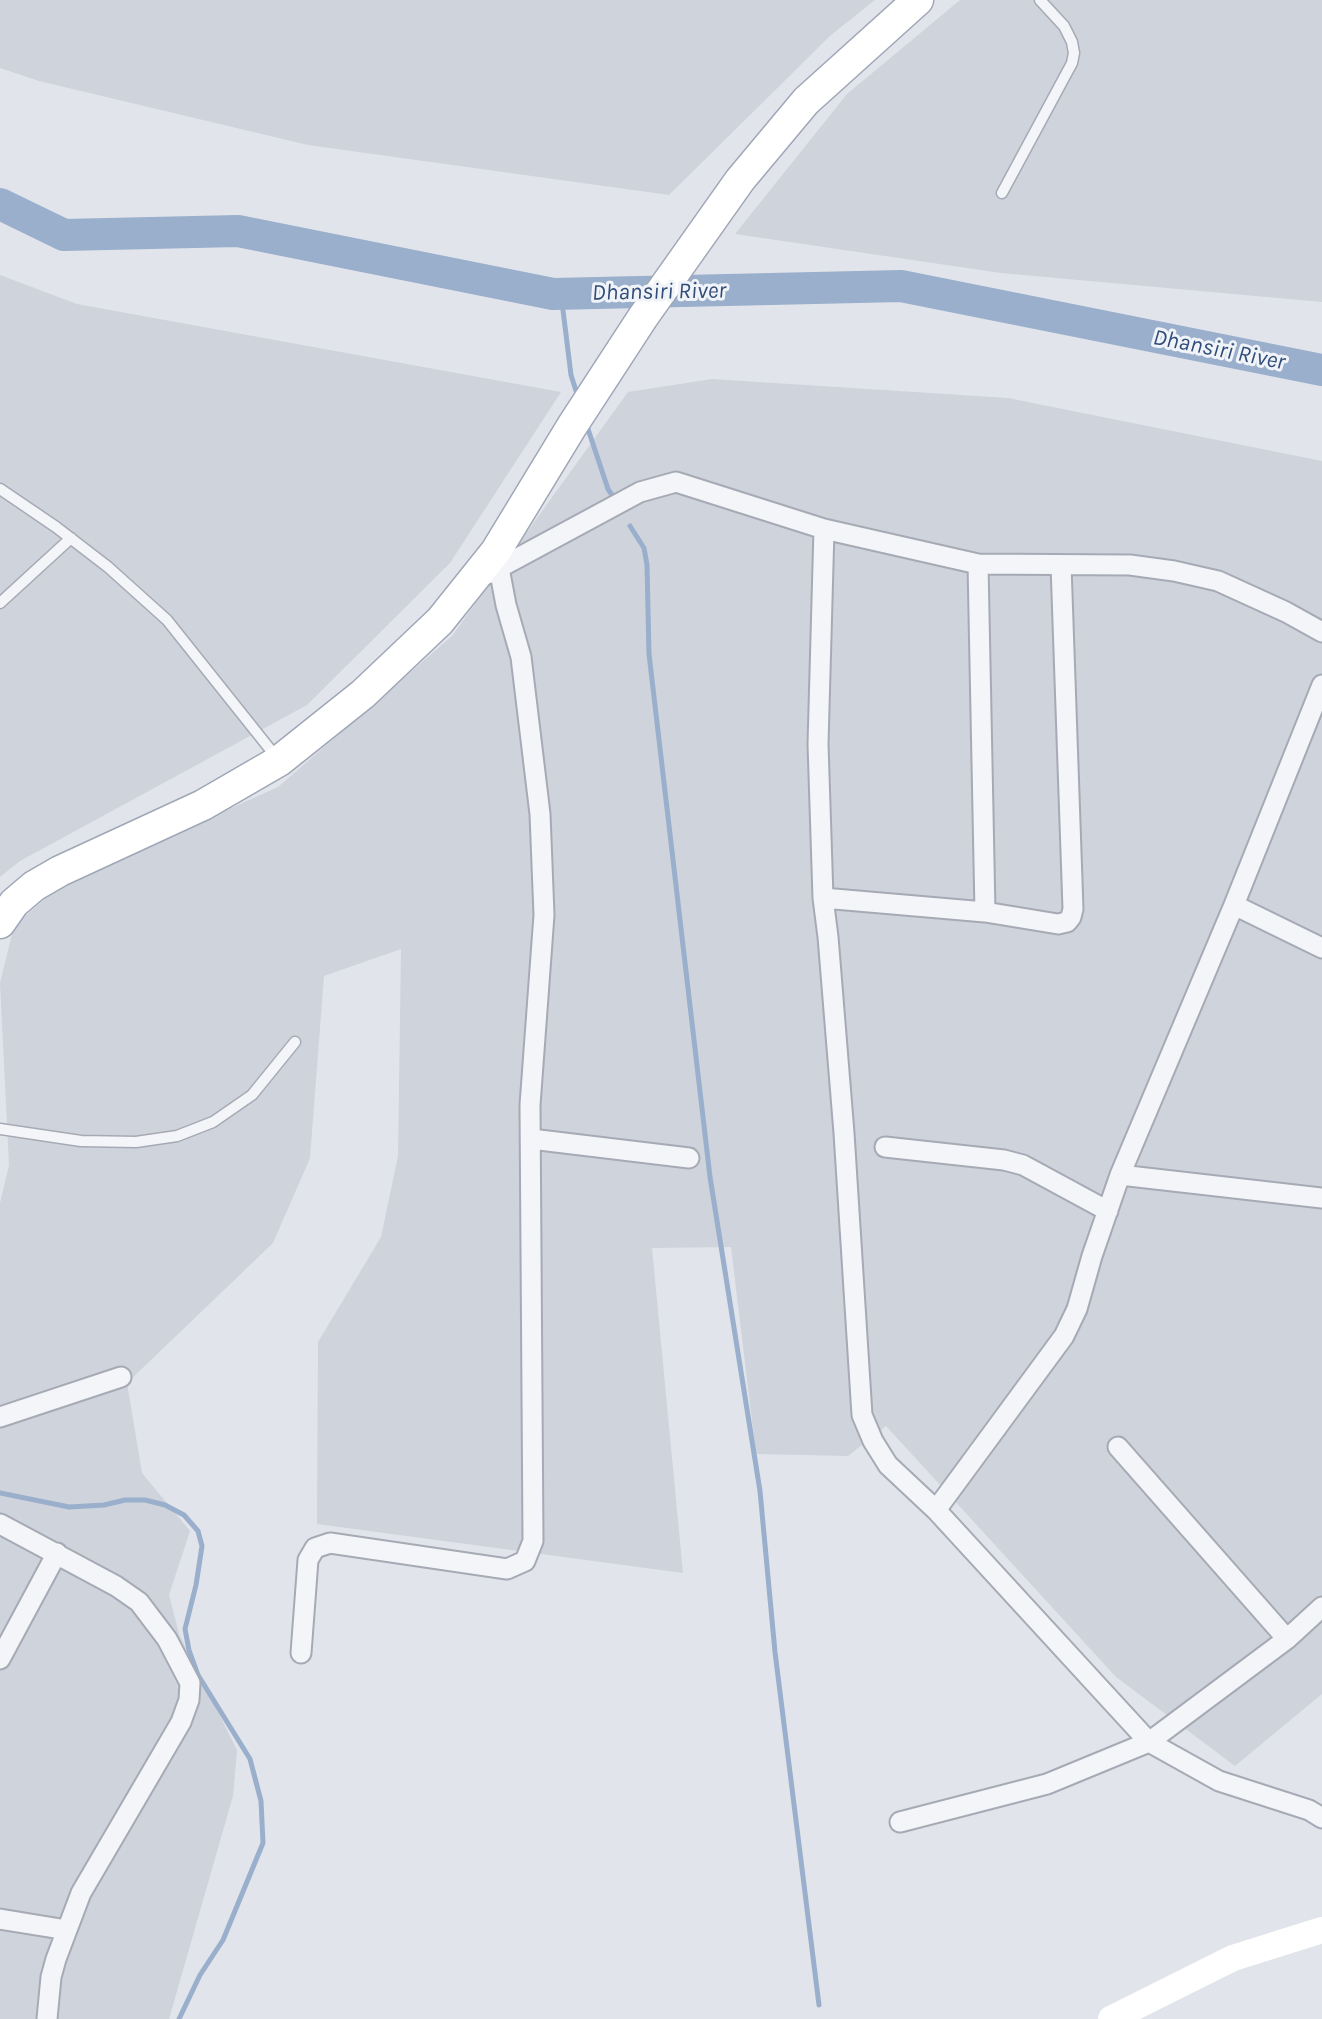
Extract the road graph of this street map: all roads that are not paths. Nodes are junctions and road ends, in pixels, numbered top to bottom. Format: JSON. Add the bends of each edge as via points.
{"nodes":[{"id":1,"x":918,"y":0,"type":"edge"},
{"id":2,"x":1040,"y":0,"type":"edge"},
{"id":3,"x":1002,"y":193,"type":"dead end"},
{"id":4,"x":0,"y":489,"type":"edge"},
{"id":5,"x":824,"y":529,"type":"junction"},
{"id":6,"x":71,"y":538,"type":"junction"},
{"id":7,"x":978,"y":564,"type":"junction"},
{"id":8,"x":1061,"y":565,"type":"junction"},
{"id":9,"x":487,"y":574,"type":"junction"},
{"id":10,"x":0,"y":603,"type":"edge"},
{"id":11,"x":1322,"y":632,"type":"edge"},
{"id":12,"x":1322,"y":685,"type":"edge"},
{"id":13,"x":279,"y":761,"type":"junction"},
{"id":14,"x":823,"y":898,"type":"junction"},
{"id":15,"x":1234,"y":905,"type":"junction"},
{"id":16,"x":985,"y":912,"type":"junction"},
{"id":17,"x":0,"y":923,"type":"edge"},
{"id":18,"x":1322,"y":948,"type":"edge"},
{"id":19,"x":295,"y":1041,"type":"dead end"},
{"id":20,"x":0,"y":1129,"type":"edge"},
{"id":21,"x":531,"y":1139,"type":"junction"},
{"id":22,"x":885,"y":1147,"type":"dead end"},
{"id":23,"x":689,"y":1158,"type":"dead end"},
{"id":24,"x":1120,"y":1175,"type":"junction"},
{"id":25,"x":1322,"y":1198,"type":"edge"},
{"id":26,"x":1108,"y":1211,"type":"junction"},
{"id":27,"x":121,"y":1377,"type":"dead end"},
{"id":28,"x":0,"y":1417,"type":"edge"},
{"id":29,"x":1118,"y":1447,"type":"dead end"},
{"id":30,"x":936,"y":1510,"type":"junction"},
{"id":31,"x":0,"y":1524,"type":"edge"},
{"id":32,"x":57,"y":1553,"type":"junction"},
{"id":33,"x":1322,"y":1607,"type":"edge"},
{"id":34,"x":1287,"y":1640,"type":"junction"},
{"id":35,"x":300,"y":1653,"type":"dead end"},
{"id":36,"x":0,"y":1659,"type":"edge"},
{"id":37,"x":1149,"y":1742,"type":"junction"},
{"id":38,"x":1322,"y":1818,"type":"edge"},
{"id":39,"x":900,"y":1822,"type":"dead end"},
{"id":40,"x":0,"y":1919,"type":"edge"},
{"id":41,"x":66,"y":1930,"type":"junction"},
{"id":42,"x":1322,"y":1930,"type":"edge"},
{"id":43,"x":47,"y":2019,"type":"edge"},
{"id":44,"x":1111,"y":2019,"type":"edge"}],
"edges":[{"from":1,"to":9,"type":"main road","via":[[806,101],[740,180],[572,426]]},
{"from":2,"to":3,"type":"lane","via":[[1063,26],[1074,53]]},
{"from":4,"to":6,"type":"lane"},
{"from":5,"to":7,"type":"street"},
{"from":5,"to":9,"type":"street","via":[[676,482],[640,492]]},
{"from":5,"to":14,"type":"street","via":[[818,744]]},
{"from":6,"to":10,"type":"lane"},
{"from":6,"to":13,"type":"lane","via":[[167,620]]},
{"from":7,"to":8,"type":"street"},
{"from":7,"to":16,"type":"street"},
{"from":8,"to":11,"type":"street","via":[[1130,565],[1217,582]]},
{"from":8,"to":16,"type":"street","via":[[1073,909],[1067,922],[1058,924]]},
{"from":9,"to":13,"type":"main road","via":[[400,661]]},
{"from":9,"to":21,"type":"street","via":[[506,605],[522,657],[540,814],[544,915]]},
{"from":12,"to":15,"type":"street"},
{"from":13,"to":17,"type":"main road","via":[[204,805],[51,876],[14,903]]},
{"from":14,"to":16,"type":"street"},
{"from":14,"to":30,"type":"street","via":[[862,1415],[888,1465]]},
{"from":15,"to":18,"type":"street"},
{"from":15,"to":24,"type":"street"},
{"from":19,"to":20,"type":"lane","via":[[252,1096],[214,1122],[177,1136],[136,1142],[81,1141]]},
{"from":21,"to":23,"type":"street"},
{"from":21,"to":35,"type":"street","via":[[530,1551],[524,1561],[507,1569],[330,1543],[315,1548],[309,1560]]},
{"from":22,"to":26,"type":"street","via":[[1023,1165]]},
{"from":24,"to":25,"type":"street"},
{"from":24,"to":26,"type":"street"},
{"from":26,"to":30,"type":"street","via":[[1064,1336]]},
{"from":27,"to":28,"type":"street"},
{"from":29,"to":34,"type":"street"},
{"from":30,"to":37,"type":"street"},
{"from":31,"to":32,"type":"street"},
{"from":32,"to":36,"type":"street"},
{"from":32,"to":41,"type":"street","via":[[139,1602],[167,1639],[190,1684],[181,1722],[81,1893]]},
{"from":33,"to":34,"type":"street"},
{"from":34,"to":37,"type":"street"},
{"from":37,"to":38,"type":"street","via":[[1219,1781]]},
{"from":37,"to":39,"type":"street","via":[[1047,1784]]},
{"from":40,"to":41,"type":"street"},
{"from":41,"to":43,"type":"street","via":[[51,1977]]},
{"from":42,"to":44,"type":"main road","via":[[1233,1958]]}]}
